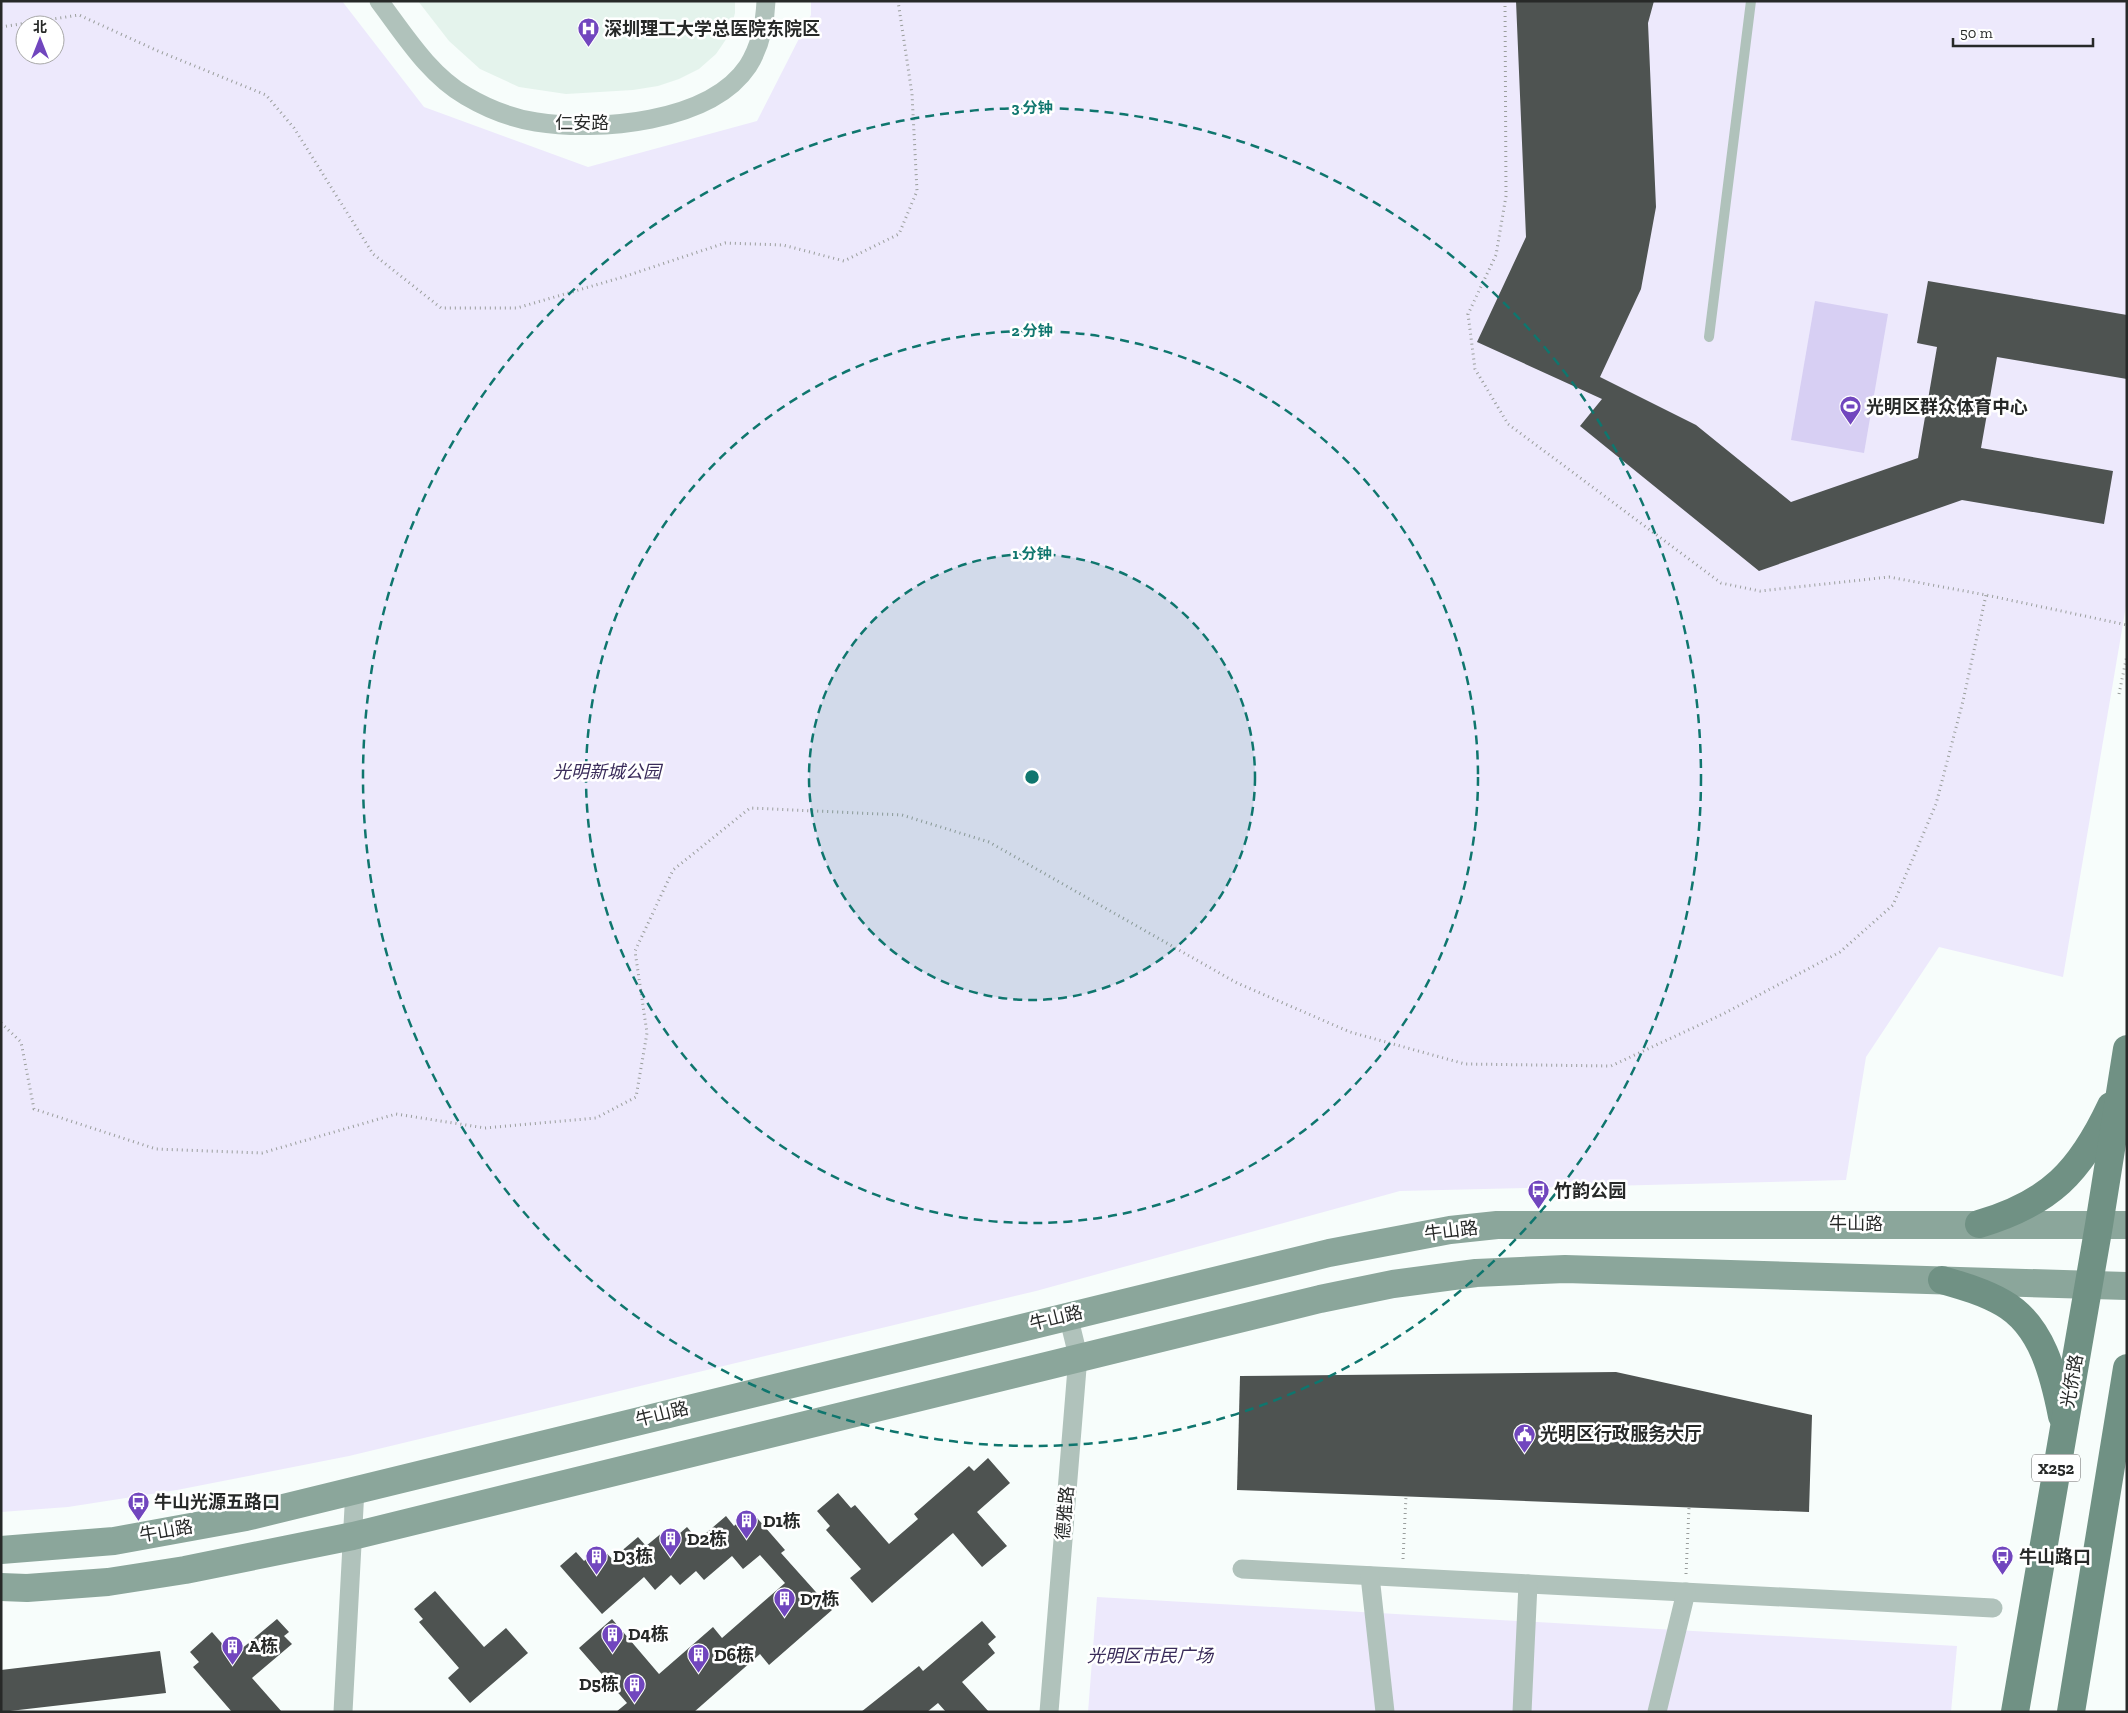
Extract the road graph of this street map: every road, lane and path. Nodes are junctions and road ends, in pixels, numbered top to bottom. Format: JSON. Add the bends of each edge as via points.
{"nodes":[{"id":1,"x":379,"y":1,"type":"edge"},
{"id":2,"x":766,"y":1,"type":"edge"},
{"id":3,"x":898,"y":1,"type":"edge"},
{"id":4,"x":1505,"y":1,"type":"edge"},
{"id":5,"x":1751,"y":1,"type":"edge"},
{"id":6,"x":1,"y":27,"type":"edge"},
{"id":7,"x":1709,"y":337,"type":"dead end"},
{"id":8,"x":1986,"y":595,"type":"junction"},
{"id":9,"x":2127,"y":625,"type":"edge"},
{"id":10,"x":2127,"y":655,"type":"edge"},
{"id":11,"x":2119,"y":694,"type":"dead end"},
{"id":12,"x":1,"y":1023,"type":"edge"},
{"id":13,"x":2127,"y":1049,"type":"edge"},
{"id":14,"x":2121,"y":1084,"type":"junction"},
{"id":15,"x":1978,"y":1224,"type":"junction"},
{"id":16,"x":2099,"y":1225,"type":"junction"},
{"id":17,"x":2127,"y":1225,"type":"edge"},
{"id":18,"x":1398,"y":1238,"type":"junction"},
{"id":19,"x":1942,"y":1280,"type":"junction"},
{"id":20,"x":1410,"y":1282,"type":"junction"},
{"id":21,"x":2089,"y":1284,"type":"junction"},
{"id":22,"x":2127,"y":1286,"type":"edge"},
{"id":23,"x":1068,"y":1315,"type":"junction"},
{"id":24,"x":1078,"y":1356,"type":"junction"},
{"id":25,"x":2127,"y":1368,"type":"edge"},
{"id":26,"x":2124,"y":1403,"type":"edge"},
{"id":27,"x":2064,"y":1425,"type":"junction"},
{"id":28,"x":355,"y":1489,"type":"junction"},
{"id":29,"x":1406,"y":1496,"type":"dead end"},
{"id":30,"x":1689,"y":1508,"type":"dead end"},
{"id":31,"x":353,"y":1536,"type":"junction"},
{"id":32,"x":1,"y":1550,"type":"edge"},
{"id":33,"x":1242,"y":1569,"type":"dead end"},
{"id":34,"x":1370,"y":1576,"type":"junction"},
{"id":35,"x":1402,"y":1577,"type":"junction"},
{"id":36,"x":1528,"y":1584,"type":"junction"},
{"id":37,"x":1,"y":1587,"type":"edge"},
{"id":38,"x":1686,"y":1592,"type":"junction"},
{"id":39,"x":1993,"y":1608,"type":"dead end"},
{"id":40,"x":343,"y":1712,"type":"edge"},
{"id":41,"x":1049,"y":1712,"type":"edge"},
{"id":42,"x":1385,"y":1712,"type":"edge"},
{"id":43,"x":1522,"y":1712,"type":"edge"},
{"id":44,"x":1657,"y":1712,"type":"edge"},
{"id":45,"x":2015,"y":1712,"type":"edge"},
{"id":46,"x":2071,"y":1712,"type":"edge"}],
"edges":[{"from":1,"to":2,"type":"street","name":"仁安路","via":[[426,61],[463,95],[510,116],[537,122],[573,124],[666,116],[713,97],[747,67],[762,32]]},
{"from":3,"to":6,"type":"path","via":[[912,94],[918,191],[899,234],[844,262],[784,245],[725,243],[518,308],[441,308],[373,254],[294,128],[266,95],[158,51],[79,14]]},
{"from":4,"to":8,"type":"path","via":[[1506,196],[1496,255],[1468,314],[1476,369],[1508,424],[1721,583],[1760,591],[1890,577]]},
{"from":5,"to":7,"type":"lane"},
{"from":8,"to":9,"type":"path"},
{"from":8,"to":12,"type":"path","via":[[1936,804],[1893,905],[1840,952],[1723,1014],[1612,1066],[1466,1064],[1350,1032],[1237,983],[989,842],[902,815],[750,808],[673,870],[635,951],[647,1033],[636,1098],[596,1118],[485,1128],[396,1114],[262,1153],[156,1149],[34,1108],[21,1042]]},
{"from":10,"to":11,"type":"path"},
{"from":13,"to":14,"type":"main road","name":"光侨路","number":"X252"},
{"from":14,"to":15,"type":"main road","via":[[2102,1125],[2064,1180],[2025,1207]]},
{"from":14,"to":16,"type":"main road","name":"光侨路","number":"X252"},
{"from":15,"to":16,"type":"street","name":"牛山路"},
{"from":15,"to":18,"type":"street","name":"牛山路","via":[[1497,1225]]},
{"from":16,"to":17,"type":"street","name":"牛山路"},
{"from":16,"to":21,"type":"main road","name":"光侨路","number":"X252"},
{"from":18,"to":20,"type":"street","via":[[1389,1251],[1388,1262],[1391,1271]]},
{"from":18,"to":23,"type":"street","name":"牛山路"},
{"from":19,"to":20,"type":"street","via":[[1565,1269],[1476,1273]]},
{"from":19,"to":21,"type":"street"},
{"from":19,"to":27,"type":"main road","via":[[2004,1303],[2027,1324],[2046,1357]]},
{"from":20,"to":24,"type":"street","via":[[1320,1299]]},
{"from":21,"to":22,"type":"street"},
{"from":21,"to":27,"type":"main road","name":"光侨路","number":"X252"},
{"from":23,"to":24,"type":"street","name":"德雅路"},
{"from":23,"to":28,"type":"street","name":"牛山路"},
{"from":24,"to":31,"type":"street"},
{"from":24,"to":41,"type":"street","name":"德雅路"},
{"from":25,"to":26,"type":"main road"},
{"from":26,"to":46,"type":"main road"},
{"from":27,"to":45,"type":"main road","name":"光侨路","number":"X252"},
{"from":28,"to":31,"type":"street"},
{"from":28,"to":32,"type":"street","name":"牛山路","via":[[246,1517],[114,1541]]},
{"from":29,"to":35,"type":"path"},
{"from":30,"to":38,"type":"path"},
{"from":31,"to":37,"type":"street","via":[[108,1582]]},
{"from":31,"to":40,"type":"street"},
{"from":33,"to":34,"type":"street"},
{"from":34,"to":35,"type":"street"},
{"from":34,"to":42,"type":"street"},
{"from":35,"to":36,"type":"street"},
{"from":36,"to":38,"type":"street"},
{"from":36,"to":43,"type":"street"},
{"from":38,"to":39,"type":"street"},
{"from":38,"to":44,"type":"street"}]}
